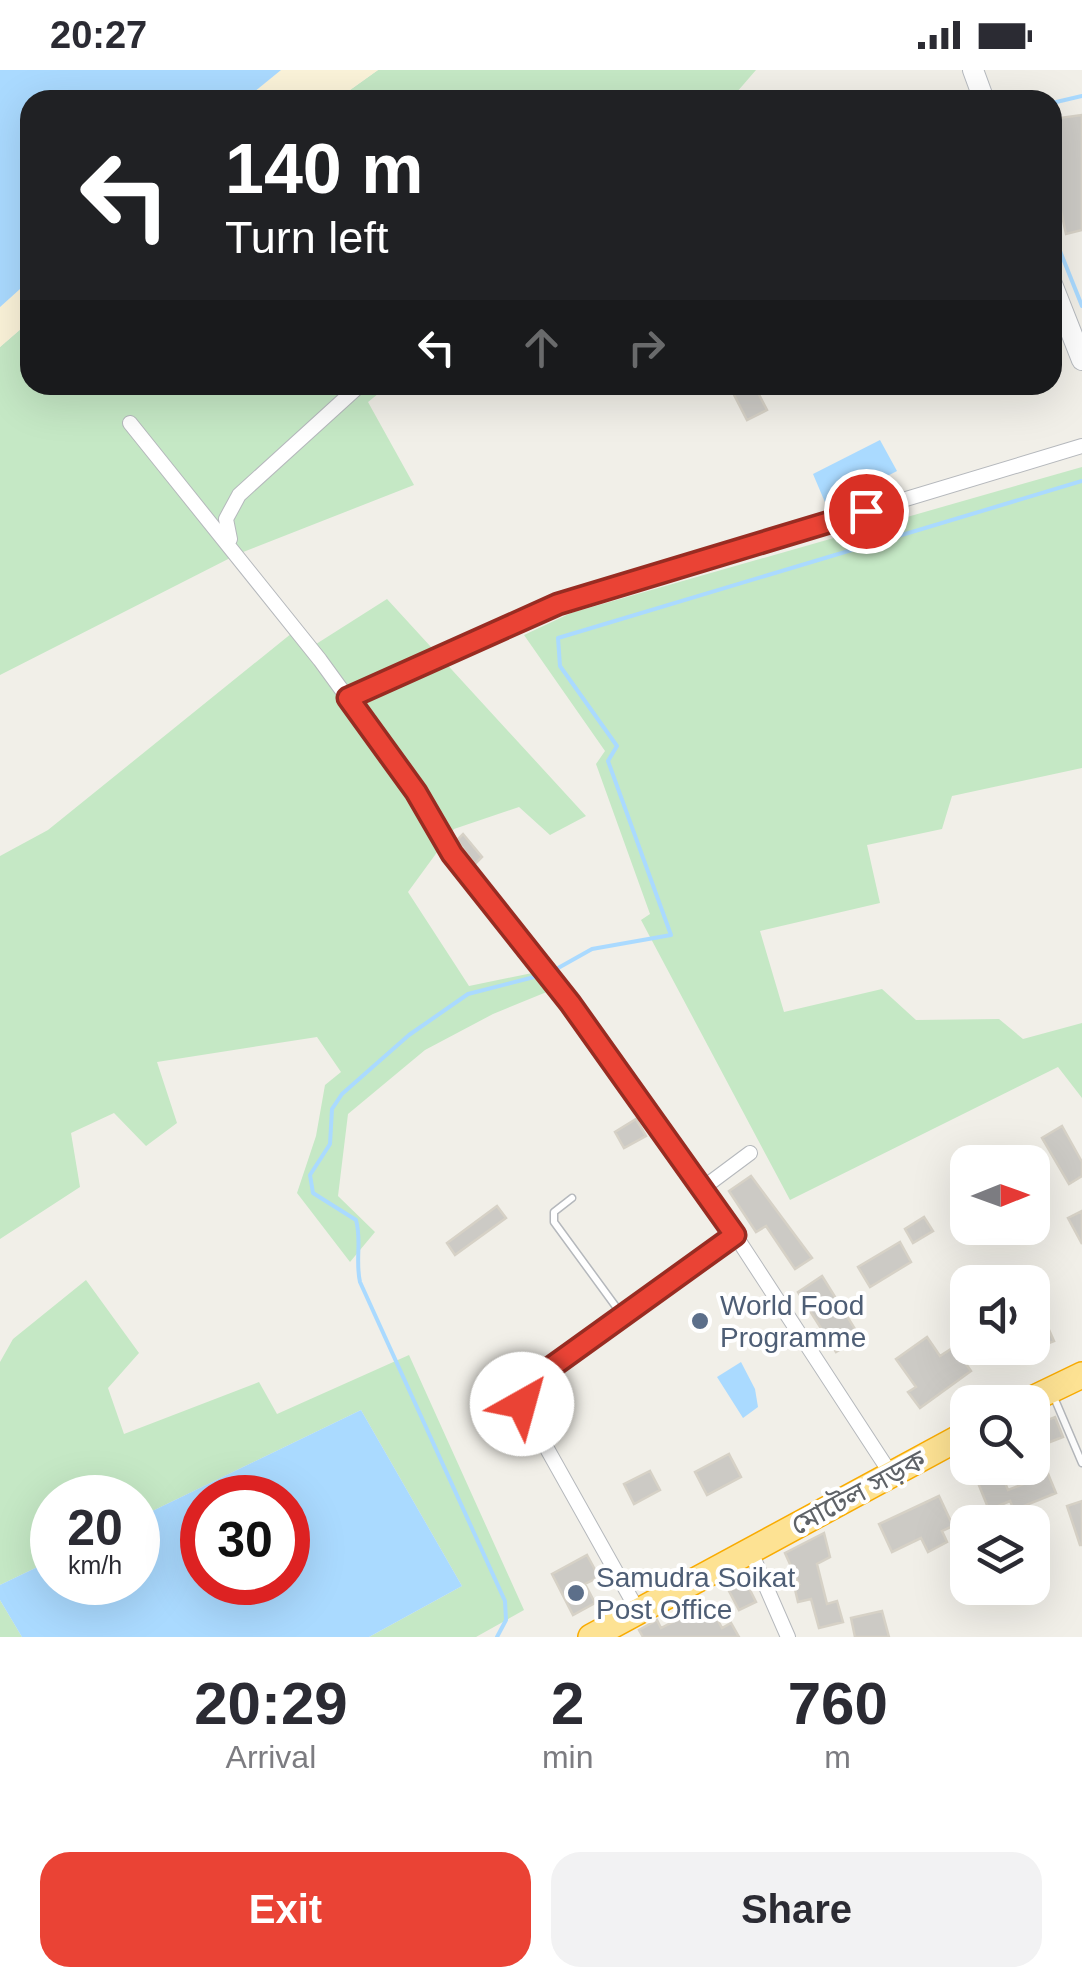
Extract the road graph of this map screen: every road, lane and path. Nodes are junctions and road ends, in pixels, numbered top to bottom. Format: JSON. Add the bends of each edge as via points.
{"nodes":[{"id":1,"x":1062,"y":309,"type":"edge"},
{"id":2,"x":1082,"y":360,"type":"edge"},
{"id":3,"x":349,"y":395,"type":"edge"},
{"id":4,"x":130,"y":423,"type":"dead end"},
{"id":5,"x":1082,"y":446,"type":"edge"},
{"id":6,"x":234,"y":549,"type":"junction"},
{"id":7,"x":348,"y":698,"type":"junction"},
{"id":8,"x":750,"y":1152,"type":"dead end"},
{"id":9,"x":704,"y":1188,"type":"junction"},
{"id":10,"x":572,"y":1198,"type":"dead end"},
{"id":11,"x":735,"y":1235,"type":"junction"},
{"id":12,"x":622,"y":1316,"type":"junction"},
{"id":13,"x":1082,"y":1375,"type":"edge"},
{"id":14,"x":1050,"y":1390,"type":"joint"},
{"id":15,"x":950,"y":1443,"type":"edge"},
{"id":16,"x":1082,"y":1463,"type":"edge"},
{"id":17,"x":891,"y":1474,"type":"junction"},
{"id":18,"x":750,"y":1550,"type":"junction"},
{"id":19,"x":638,"y":1612,"type":"junction"},
{"id":20,"x":590,"y":1637,"type":"edge"},
{"id":21,"x":788,"y":1637,"type":"edge"}],
"edges":[{"from":1,"to":2,"type":"street"},
{"from":3,"to":6,"type":"street","via":[[238,495],[225,529]]},
{"from":4,"to":6,"type":"street","via":[[186,499]]},
{"from":5,"to":7,"type":"street","via":[[577,598]]},
{"from":6,"to":7,"type":"street"},
{"from":7,"to":9,"type":"street","via":[[452,854]]},
{"from":8,"to":9,"type":"street"},
{"from":9,"to":11,"type":"street"},
{"from":10,"to":12,"type":"lane","via":[[554,1212],[554,1222]]},
{"from":11,"to":12,"type":"street"},
{"from":11,"to":17,"type":"street"},
{"from":12,"to":19,"type":"street","via":[[528,1384],[522,1404]]},
{"from":13,"to":14,"type":"highway"},
{"from":14,"to":16,"type":"lane"},
{"from":15,"to":17,"type":"highway","name":"মোটেল সড়ক"},
{"from":17,"to":18,"type":"highway","name":"মোটেল সড়ক"},
{"from":18,"to":19,"type":"highway","name":"মোটেল সড়ক"},
{"from":18,"to":21,"type":"street"},
{"from":19,"to":20,"type":"highway","name":"মোটেল সড়ক"}]}
